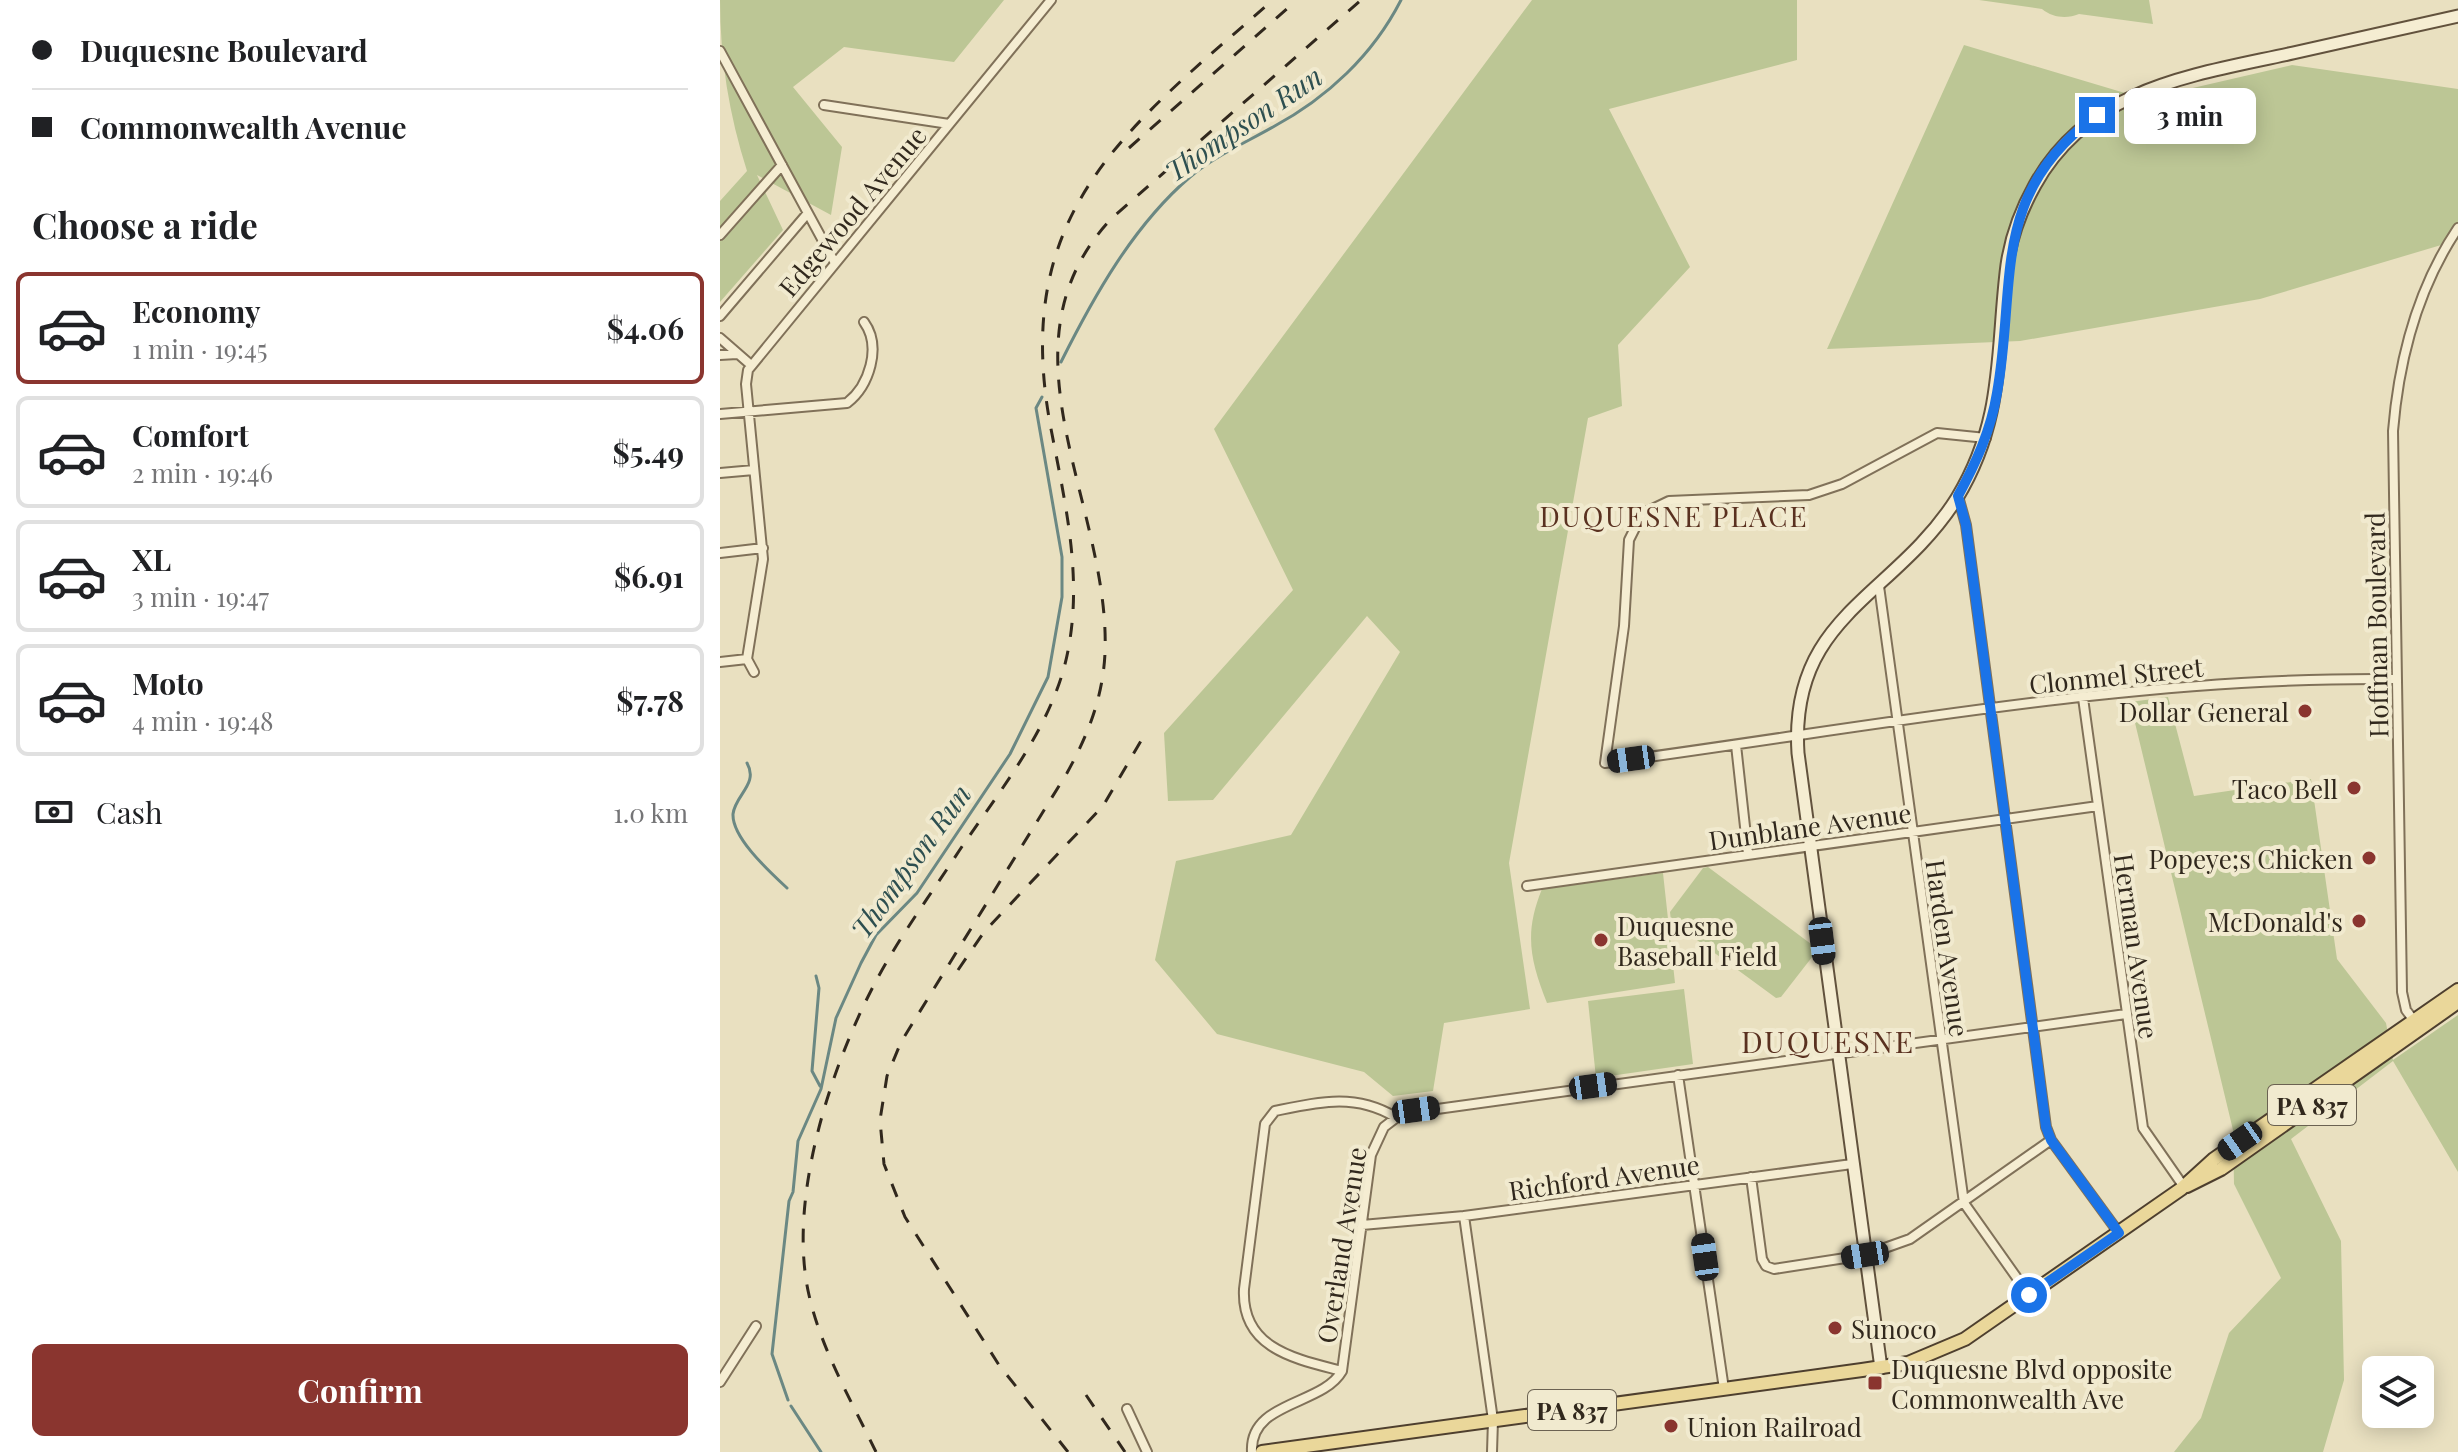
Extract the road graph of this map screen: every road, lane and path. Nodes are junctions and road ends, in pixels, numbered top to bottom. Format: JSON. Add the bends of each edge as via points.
{"nodes":[{"id":1,"x":1051,"y":0,"type":"edge"},
{"id":2,"x":2458,"y":16,"type":"edge"},
{"id":3,"x":720,"y":51,"type":"edge"},
{"id":4,"x":824,"y":105,"type":"dead end"},
{"id":5,"x":949,"y":124,"type":"junction"},
{"id":6,"x":782,"y":165,"type":"junction"},
{"id":7,"x":807,"y":214,"type":"junction"},
{"id":8,"x":2458,"y":228,"type":"edge"},
{"id":9,"x":720,"y":235,"type":"edge"},
{"id":10,"x":835,"y":263,"type":"junction"},
{"id":11,"x":720,"y":316,"type":"edge"},
{"id":12,"x":864,"y":322,"type":"dead end"},
{"id":13,"x":720,"y":338,"type":"edge"},
{"id":14,"x":737,"y":354,"type":"junction"},
{"id":15,"x":720,"y":355,"type":"edge"},
{"id":16,"x":751,"y":365,"type":"junction"},
{"id":17,"x":748,"y":412,"type":"junction"},
{"id":18,"x":720,"y":414,"type":"edge"},
{"id":19,"x":1986,"y":438,"type":"junction"},
{"id":20,"x":754,"y":470,"type":"junction"},
{"id":21,"x":720,"y":473,"type":"edge"},
{"id":22,"x":1958,"y":496,"type":"junction"},
{"id":23,"x":763,"y":548,"type":"junction"},
{"id":24,"x":720,"y":553,"type":"edge"},
{"id":25,"x":1879,"y":586,"type":"junction"},
{"id":26,"x":747,"y":659,"type":"junction"},
{"id":27,"x":720,"y":662,"type":"edge"},
{"id":28,"x":754,"y":672,"type":"dead end"},
{"id":29,"x":2396,"y":679,"type":"junction"},
{"id":30,"x":2083,"y":698,"type":"junction"},
{"id":31,"x":1990,"y":710,"type":"junction"},
{"id":32,"x":1898,"y":723,"type":"junction"},
{"id":33,"x":1797,"y":737,"type":"junction"},
{"id":34,"x":1736,"y":745,"type":"junction"},
{"id":35,"x":2098,"y":806,"type":"junction"},
{"id":36,"x":2005,"y":819,"type":"junction"},
{"id":37,"x":1912,"y":832,"type":"junction"},
{"id":38,"x":1810,"y":846,"type":"junction"},
{"id":39,"x":1748,"y":854,"type":"junction"},
{"id":40,"x":1527,"y":886,"type":"dead end"},
{"id":41,"x":2458,"y":990,"type":"edge"},
{"id":42,"x":2458,"y":1002,"type":"edge"},
{"id":43,"x":2126,"y":1014,"type":"junction"},
{"id":44,"x":2417,"y":1025,"type":"junction"},
{"id":45,"x":2034,"y":1027,"type":"junction"},
{"id":46,"x":1940,"y":1040,"type":"junction"},
{"id":47,"x":1837,"y":1054,"type":"junction"},
{"id":48,"x":1678,"y":1075,"type":"junction"},
{"id":49,"x":1395,"y":1117,"type":"junction"},
{"id":50,"x":2051,"y":1140,"type":"junction"},
{"id":51,"x":1852,"y":1164,"type":"junction"},
{"id":52,"x":1751,"y":1177,"type":"junction"},
{"id":53,"x":1695,"y":1184,"type":"junction"},
{"id":54,"x":2184,"y":1187,"type":"junction"},
{"id":55,"x":1964,"y":1203,"type":"junction"},
{"id":56,"x":1464,"y":1216,"type":"junction"},
{"id":57,"x":1362,"y":1225,"type":"junction"},
{"id":58,"x":2119,"y":1233,"type":"junction"},
{"id":59,"x":1865,"y":1255,"type":"junction"},
{"id":60,"x":2029,"y":1295,"type":"junction"},
{"id":61,"x":756,"y":1326,"type":"dead end"},
{"id":62,"x":1881,"y":1368,"type":"junction"},
{"id":63,"x":1342,"y":1371,"type":"junction"},
{"id":64,"x":720,"y":1382,"type":"edge"},
{"id":65,"x":1724,"y":1389,"type":"junction"},
{"id":66,"x":1127,"y":1409,"type":"dead end"},
{"id":67,"x":1493,"y":1420,"type":"junction"},
{"id":68,"x":1147,"y":1452,"type":"edge"},
{"id":69,"x":1252,"y":1452,"type":"edge"},
{"id":70,"x":1262,"y":1452,"type":"edge"},
{"id":71,"x":1492,"y":1452,"type":"edge"}],
"edges":[{"from":1,"to":5,"type":"street","name":"Edgewood Avenue"},
{"from":2,"to":19,"type":"street","via":[[2160,83],[2108,107],[2077,131],[2039,178],[2014,233],[2000,374]]},
{"from":3,"to":6,"type":"street"},
{"from":4,"to":5,"type":"street"},
{"from":5,"to":10,"type":"street","name":"Edgewood Avenue"},
{"from":6,"to":7,"type":"street"},
{"from":6,"to":9,"type":"street"},
{"from":7,"to":10,"type":"street"},
{"from":7,"to":11,"type":"street"},
{"from":8,"to":29,"type":"street","name":"Hoffman Boulevard","via":[[2420,301],[2397,389]]},
{"from":10,"to":16,"type":"street","name":"Edgewood Avenue"},
{"from":12,"to":17,"type":"street","via":[[873,354],[865,380],[851,400],[837,406]]},
{"from":13,"to":14,"type":"street"},
{"from":14,"to":15,"type":"street"},
{"from":14,"to":16,"type":"street"},
{"from":16,"to":17,"type":"street"},
{"from":17,"to":18,"type":"street"},
{"from":17,"to":20,"type":"street"},
{"from":19,"to":22,"type":"street"},
{"from":19,"to":34,"type":"street","name":"Clonmel Street","via":[[1937,433],[1842,484],[1809,495],[1685,499],[1652,507],[1635,521],[1605,763]]},
{"from":20,"to":21,"type":"street"},
{"from":20,"to":23,"type":"street"},
{"from":22,"to":25,"type":"street","via":[[1925,542]]},
{"from":22,"to":31,"type":"street"},
{"from":23,"to":24,"type":"street"},
{"from":23,"to":26,"type":"street"},
{"from":25,"to":32,"type":"street","name":"Harden Avenue"},
{"from":25,"to":33,"type":"street","via":[[1840,621],[1815,653],[1801,690]]},
{"from":26,"to":27,"type":"street"},
{"from":26,"to":28,"type":"street"},
{"from":29,"to":30,"type":"street","name":"Clonmel Street","via":[[2255,680]]},
{"from":29,"to":44,"type":"street","name":"Hoffman Boulevard","via":[[2402,992]]},
{"from":30,"to":31,"type":"street","name":"Clonmel Street"},
{"from":30,"to":35,"type":"street","name":"Herman Avenue"},
{"from":31,"to":32,"type":"street","name":"Clonmel Street"},
{"from":31,"to":36,"type":"street"},
{"from":32,"to":33,"type":"street","name":"Clonmel Street"},
{"from":32,"to":37,"type":"street","name":"Harden Avenue"},
{"from":33,"to":34,"type":"street","name":"Clonmel Street"},
{"from":33,"to":38,"type":"street"},
{"from":34,"to":39,"type":"street"},
{"from":35,"to":36,"type":"street","name":"Dunblane Avenue"},
{"from":35,"to":43,"type":"street","name":"Herman Avenue"},
{"from":36,"to":37,"type":"street","name":"Dunblane Avenue"},
{"from":36,"to":45,"type":"street"},
{"from":37,"to":38,"type":"street","name":"Dunblane Avenue"},
{"from":37,"to":46,"type":"street","name":"Harden Avenue"},
{"from":38,"to":39,"type":"street","name":"Dunblane Avenue"},
{"from":38,"to":47,"type":"street"},
{"from":39,"to":40,"type":"street","name":"Dunblane Avenue"},
{"from":41,"to":44,"type":"main road","number":"PA 837"},
{"from":42,"to":44,"type":"main road","number":"PA 837"},
{"from":43,"to":45,"type":"street","name":"Overland Avenue"},
{"from":43,"to":54,"type":"street","name":"Herman Avenue","via":[[2143,1128]]},
{"from":44,"to":54,"type":"main road","number":"PA 837"},
{"from":45,"to":46,"type":"street","name":"Overland Avenue"},
{"from":45,"to":50,"type":"street"},
{"from":46,"to":47,"type":"street","name":"Overland Avenue"},
{"from":46,"to":55,"type":"street","name":"Harden Avenue"},
{"from":47,"to":48,"type":"street","name":"Overland Avenue"},
{"from":47,"to":51,"type":"street"},
{"from":48,"to":49,"type":"street","name":"Overland Avenue"},
{"from":48,"to":53,"type":"street"},
{"from":49,"to":57,"type":"street","name":"Overland Avenue","via":[[1374,1146]]},
{"from":49,"to":63,"type":"street","via":[[1368,1103],[1336,1100],[1275,1111],[1265,1124],[1244,1289],[1247,1315],[1270,1348]]},
{"from":50,"to":55,"type":"street"},
{"from":50,"to":58,"type":"street"},
{"from":51,"to":52,"type":"street","name":"Richford Avenue"},
{"from":51,"to":59,"type":"street"},
{"from":52,"to":53,"type":"street","name":"Richford Avenue"},
{"from":52,"to":59,"type":"street","via":[[1766,1266]]},
{"from":53,"to":56,"type":"street","name":"Richford Avenue"},
{"from":53,"to":65,"type":"street"},
{"from":54,"to":58,"type":"main road","number":"PA 837"},
{"from":55,"to":59,"type":"street","via":[[1910,1239]]},
{"from":55,"to":60,"type":"street","name":"Harden Avenue"},
{"from":56,"to":57,"type":"street","name":"Richford Avenue"},
{"from":56,"to":67,"type":"street"},
{"from":57,"to":63,"type":"street","name":"Overland Avenue"},
{"from":58,"to":60,"type":"main road","number":"PA 837"},
{"from":59,"to":62,"type":"street"},
{"from":60,"to":62,"type":"main road","number":"PA 837","via":[[1943,1350]]},
{"from":61,"to":64,"type":"street"},
{"from":62,"to":65,"type":"main road","number":"PA 837"},
{"from":63,"to":69,"type":"street","name":"Overland Avenue","via":[[1322,1392],[1273,1414],[1255,1434]]},
{"from":65,"to":67,"type":"main road","number":"PA 837"},
{"from":66,"to":68,"type":"street"},
{"from":67,"to":70,"type":"main road","number":"PA 837"},
{"from":67,"to":71,"type":"street"}]}
